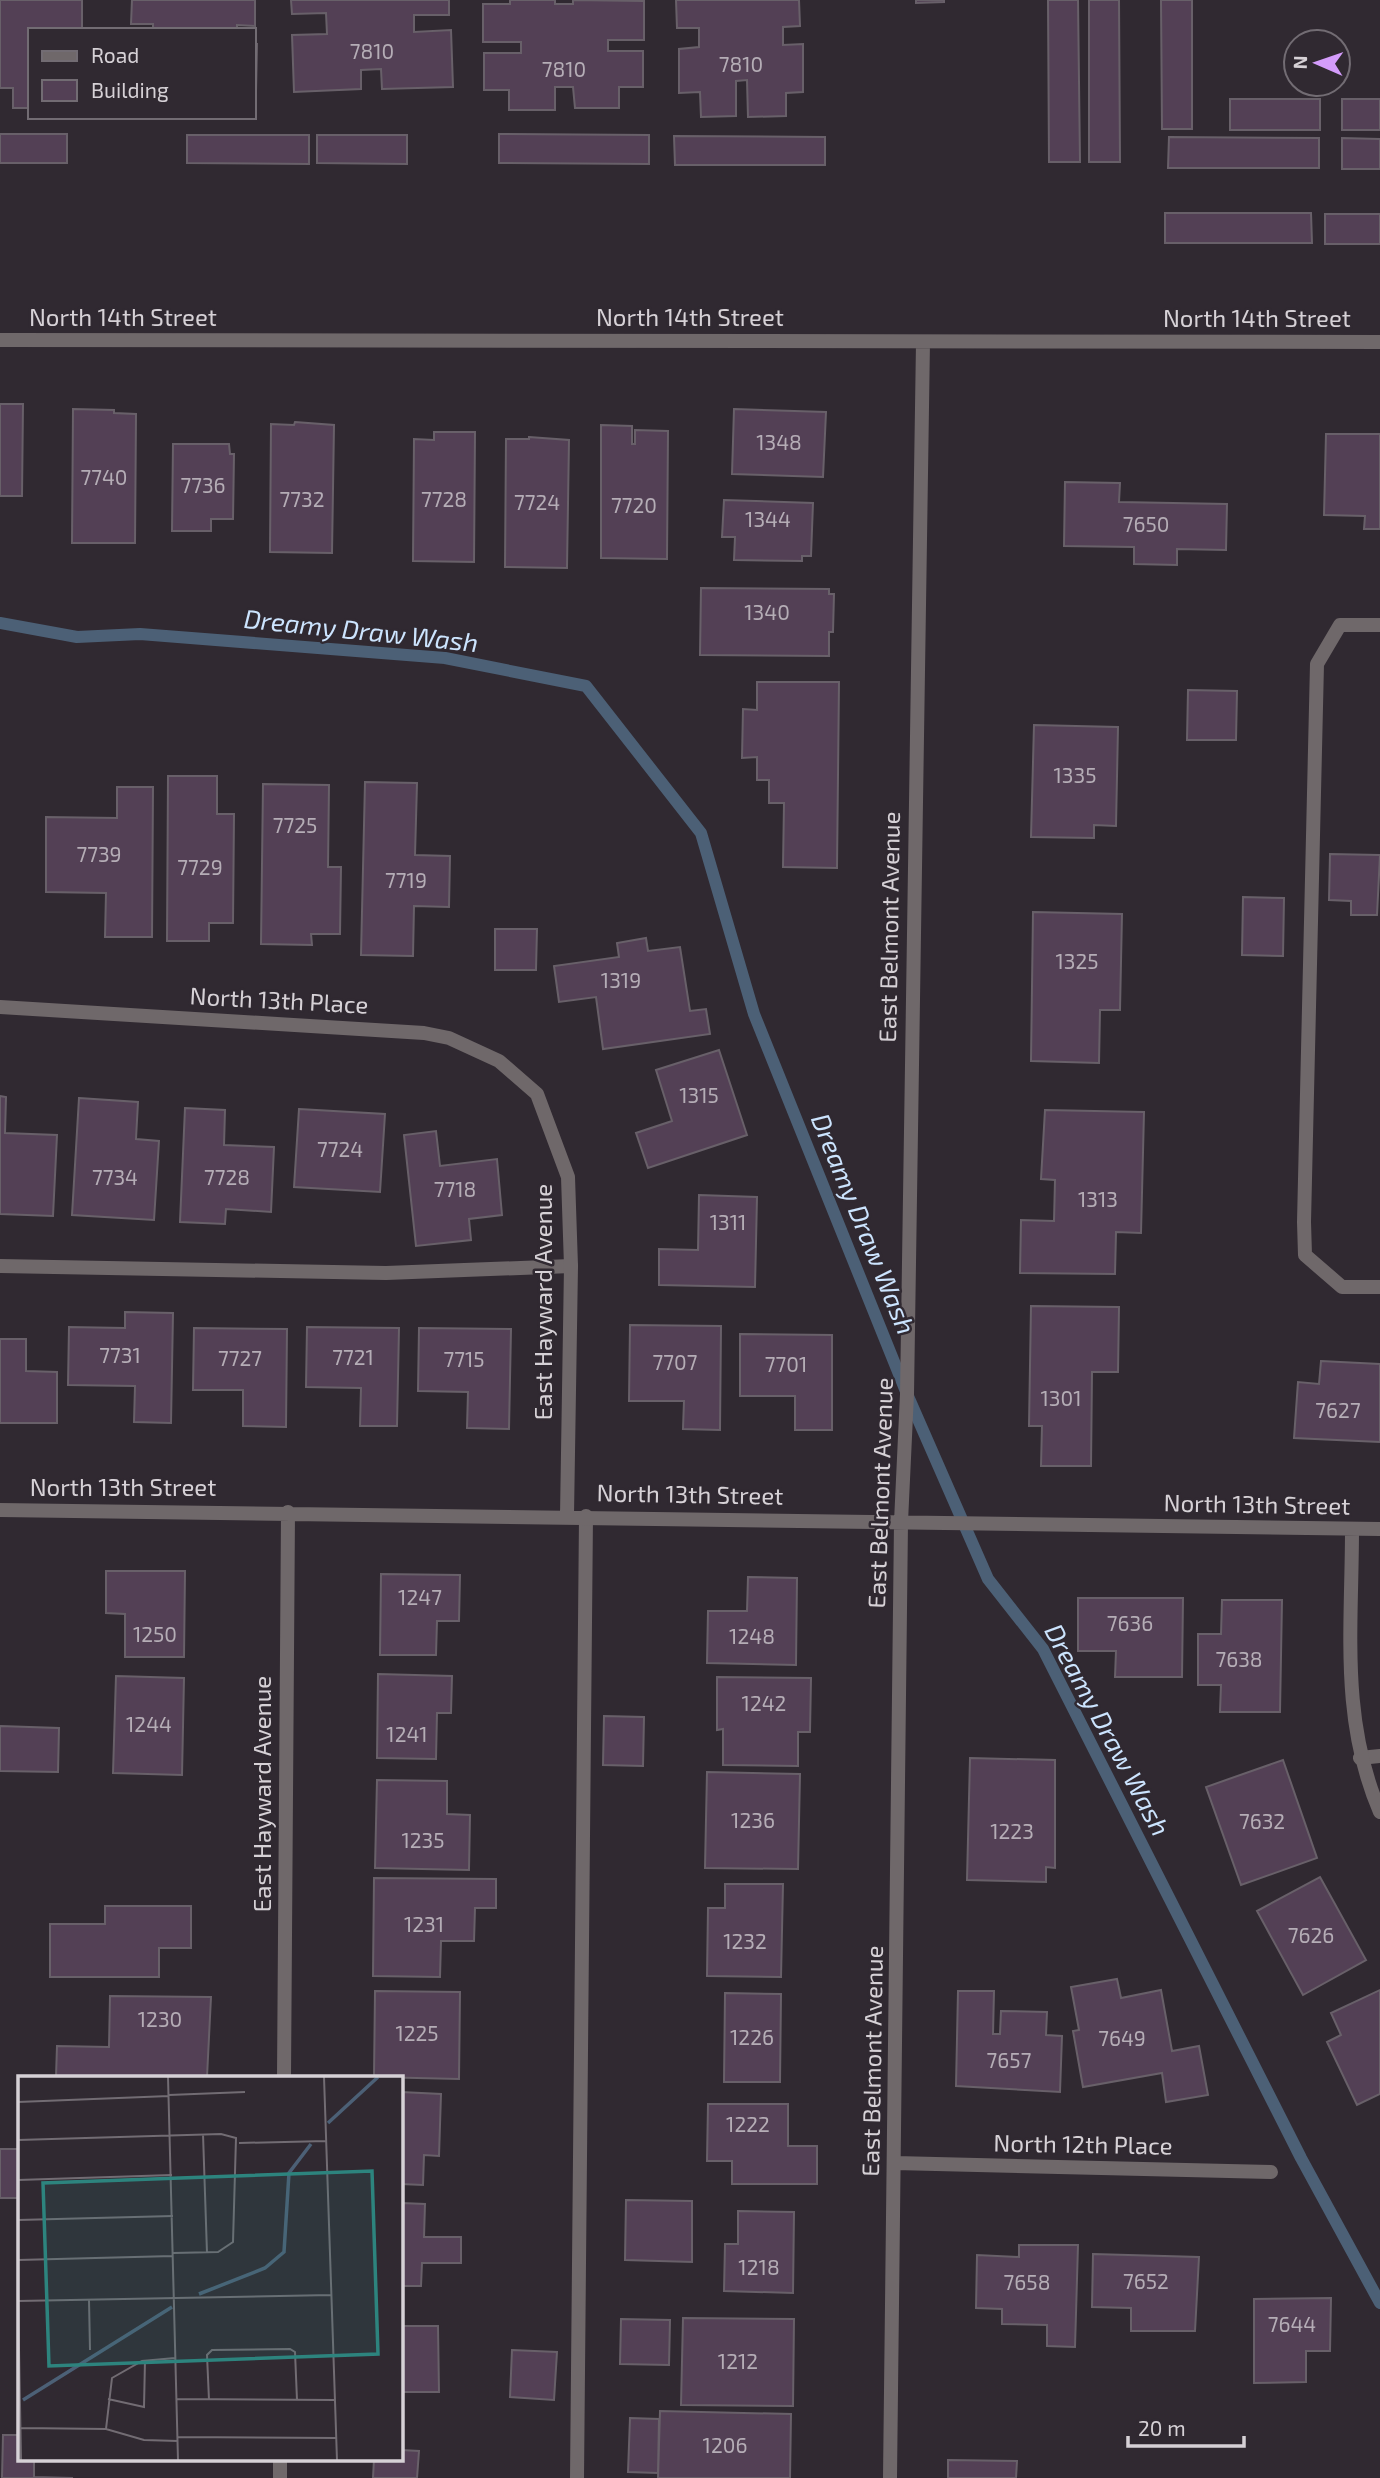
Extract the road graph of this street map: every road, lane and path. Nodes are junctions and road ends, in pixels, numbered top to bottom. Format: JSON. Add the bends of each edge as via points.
{"nodes":[{"id":1,"x":0,"y":340,"type":"edge"},
{"id":2,"x":923,"y":342,"type":"junction"},
{"id":3,"x":1380,"y":342,"type":"edge"},
{"id":4,"x":1380,"y":625,"type":"edge"},
{"id":5,"x":0,"y":1007,"type":"edge"},
{"id":6,"x":537,"y":1094,"type":"joint"},
{"id":7,"x":0,"y":1266,"type":"edge"},
{"id":8,"x":571,"y":1266,"type":"junction"},
{"id":9,"x":1380,"y":1287,"type":"edge"},
{"id":10,"x":0,"y":1510,"type":"edge"},
{"id":11,"x":288,"y":1512,"type":"junction"},
{"id":12,"x":567,"y":1515,"type":"junction"},
{"id":13,"x":586,"y":1516,"type":"junction"},
{"id":14,"x":901,"y":1522,"type":"junction"},
{"id":15,"x":1352,"y":1529,"type":"junction"},
{"id":16,"x":1380,"y":1529,"type":"edge"},
{"id":17,"x":1380,"y":1756,"type":"edge"},
{"id":18,"x":1360,"y":1758,"type":"junction"},
{"id":19,"x":1380,"y":1812,"type":"edge"},
{"id":20,"x":284,"y":2076,"type":"edge"},
{"id":21,"x":895,"y":2163,"type":"junction"},
{"id":22,"x":1271,"y":2172,"type":"dead end"},
{"id":23,"x":280,"y":2460,"type":"edge"},
{"id":24,"x":280,"y":2478,"type":"edge"},
{"id":25,"x":577,"y":2478,"type":"edge"},
{"id":26,"x":890,"y":2478,"type":"edge"}],
"edges":[{"from":1,"to":2,"type":"street","name":"North 14th Street"},
{"from":2,"to":3,"type":"street","name":"North 14th Street"},
{"from":2,"to":14,"type":"street","name":"East Belmont Avenue","via":[[907,1394]]},
{"from":4,"to":9,"type":"street","via":[[1340,625],[1318,664],[1304,1222],[1305,1255],[1342,1287]]},
{"from":5,"to":6,"type":"street","name":"North 13th Place","via":[[424,1033],[449,1038],[499,1061]]},
{"from":6,"to":8,"type":"street","name":"East Hayward Avenue","via":[[568,1177]]},
{"from":7,"to":8,"type":"street","via":[[386,1273]]},
{"from":8,"to":12,"type":"street","name":"East Hayward Avenue"},
{"from":10,"to":11,"type":"street","name":"North 13th Street"},
{"from":11,"to":12,"type":"street","name":"North 13th Street"},
{"from":11,"to":20,"type":"street","name":"East Hayward Avenue"},
{"from":12,"to":13,"type":"street","name":"North 13th Street"},
{"from":13,"to":14,"type":"street","name":"North 13th Street"},
{"from":13,"to":25,"type":"street"},
{"from":14,"to":15,"type":"street","name":"North 13th Street"},
{"from":14,"to":21,"type":"street","name":"East Belmont Avenue"},
{"from":15,"to":16,"type":"street","name":"North 13th Street"},
{"from":15,"to":18,"type":"street","via":[[1352,1712]]},
{"from":17,"to":18,"type":"street"},
{"from":18,"to":19,"type":"street"},
{"from":21,"to":22,"type":"street","name":"North 12th Place"},
{"from":21,"to":26,"type":"street","name":"East Belmont Avenue"},
{"from":23,"to":24,"type":"street"}]}
